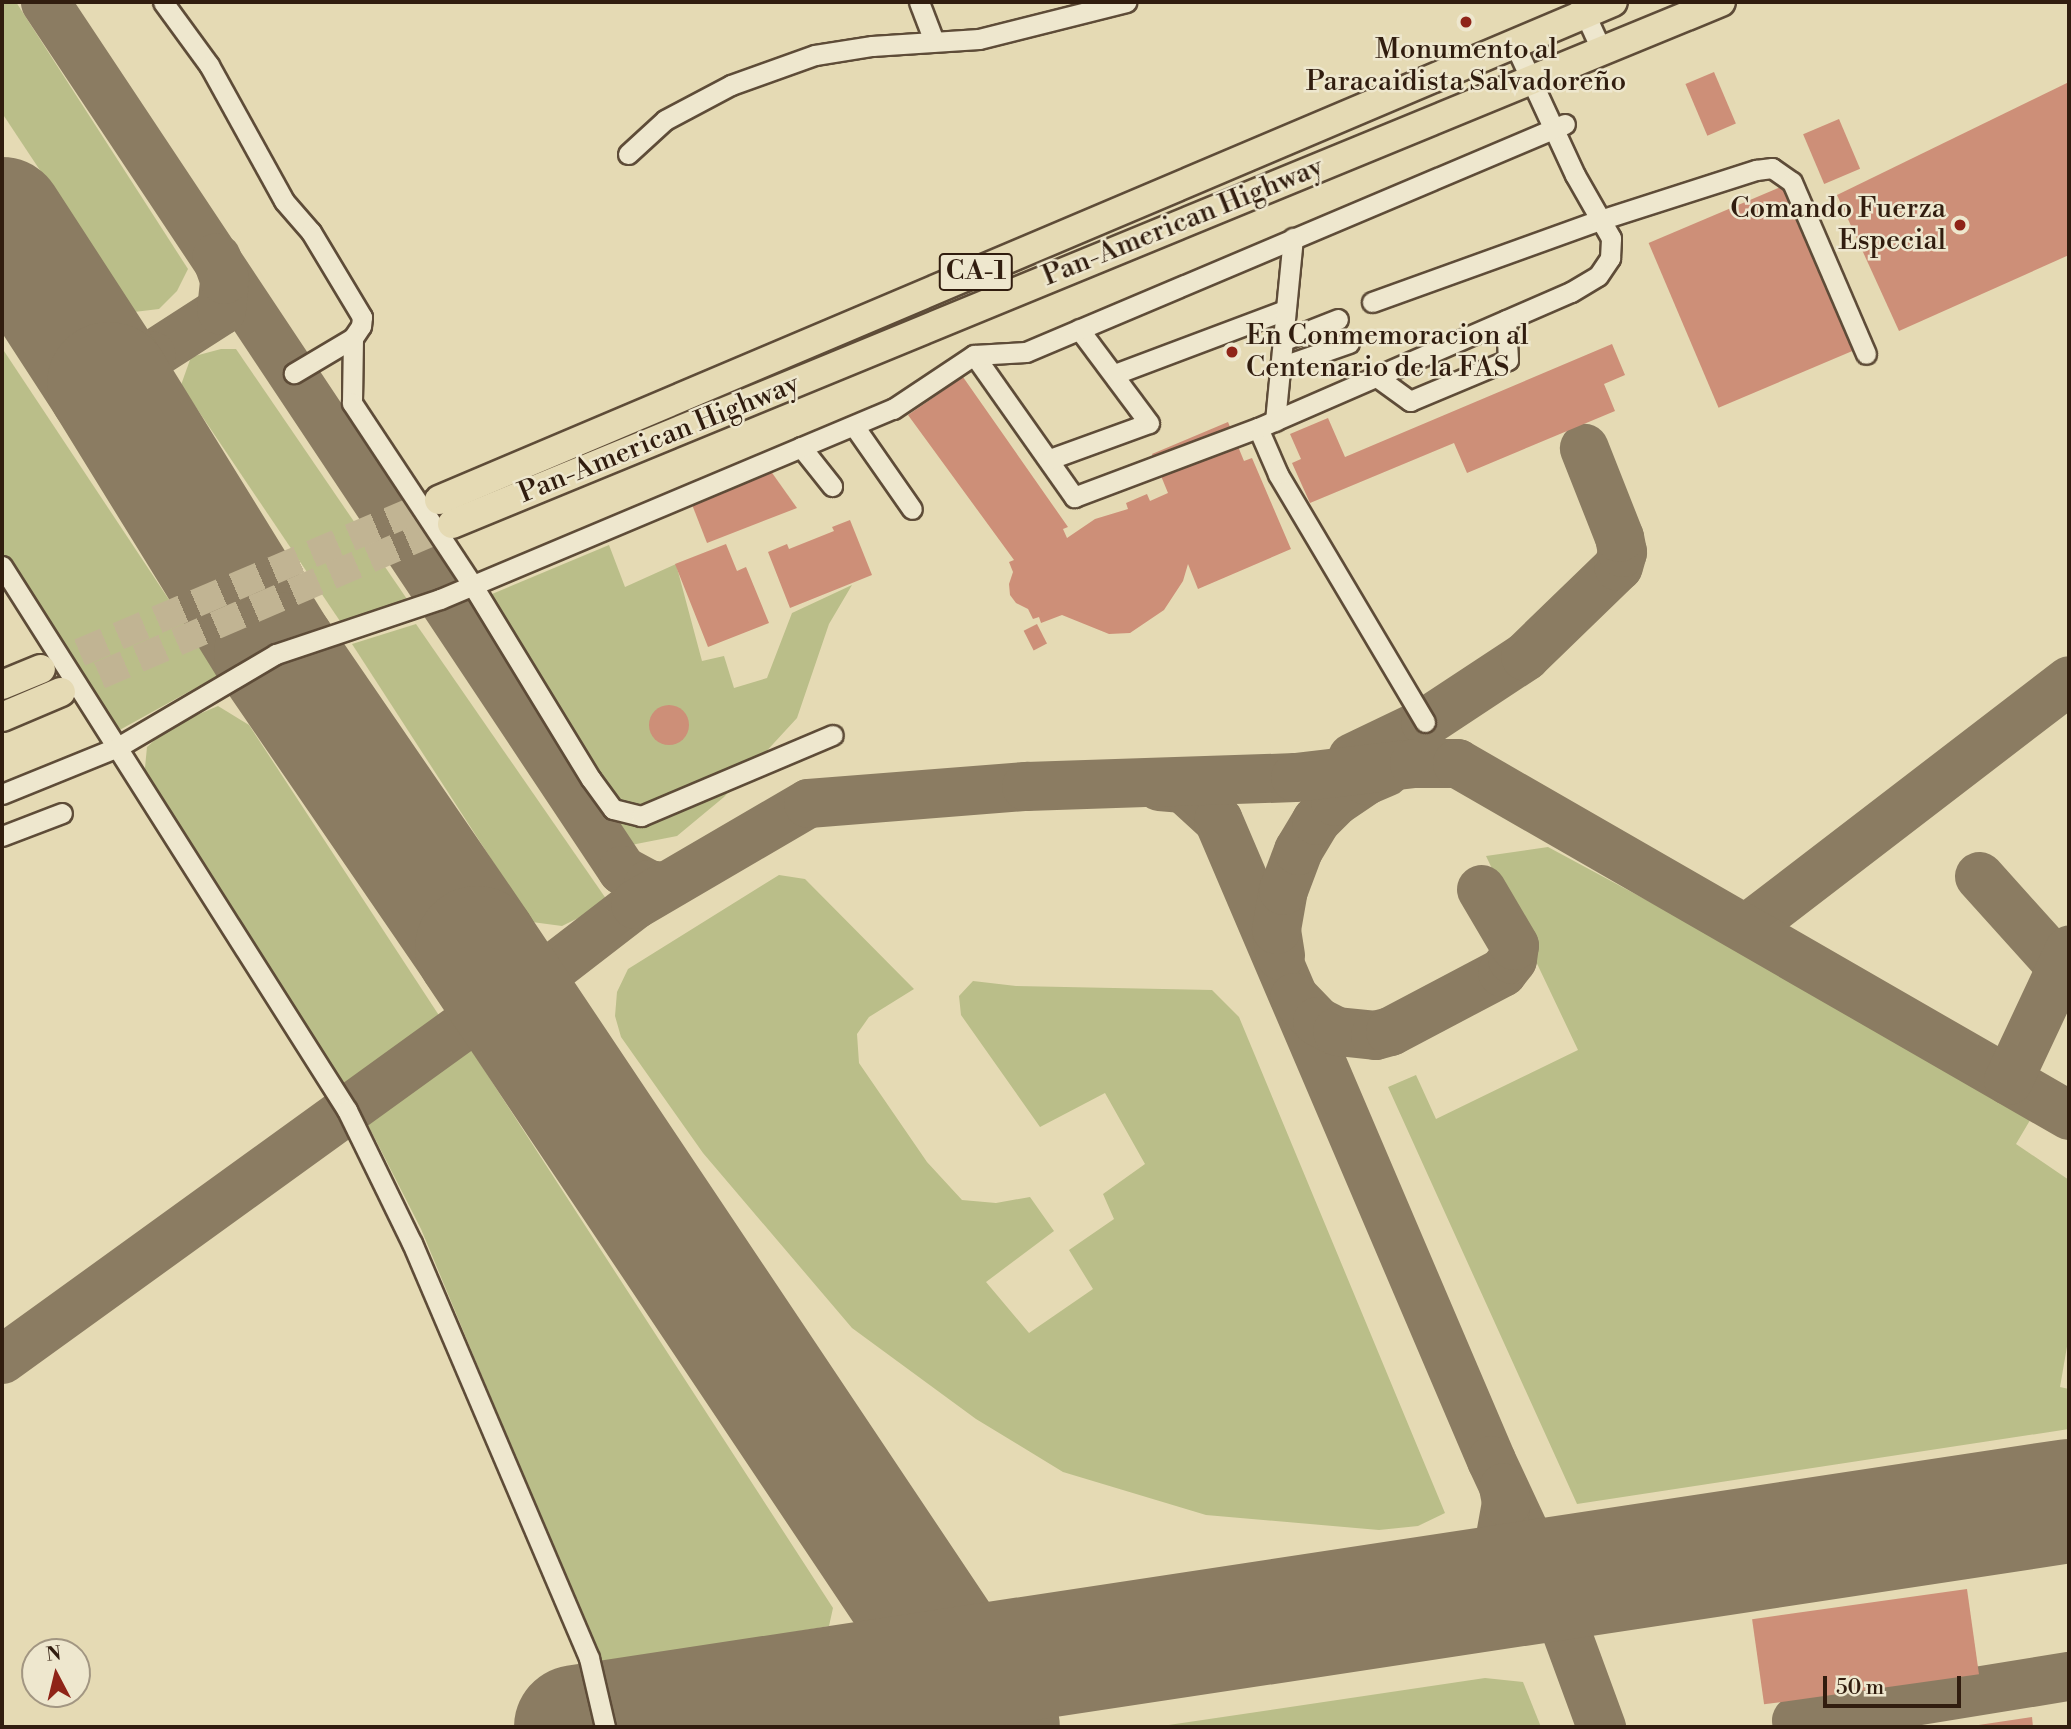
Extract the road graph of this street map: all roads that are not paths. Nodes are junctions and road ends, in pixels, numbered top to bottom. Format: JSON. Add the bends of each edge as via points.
{"nodes":[{"id":1,"x":163,"y":2,"type":"edge"},
{"id":2,"x":919,"y":2,"type":"edge"},
{"id":3,"x":1126,"y":2,"type":"edge"},
{"id":4,"x":1613,"y":2,"type":"edge"},
{"id":5,"x":1721,"y":2,"type":"edge"},
{"id":6,"x":1582,"y":7,"type":"edge"},
{"id":7,"x":1521,"y":40,"type":"junction"},
{"id":8,"x":934,"y":41,"type":"junction"},
{"id":9,"x":1601,"y":49,"type":"junction"},
{"id":10,"x":1536,"y":76,"type":"junction"},
{"id":11,"x":1559,"y":127,"type":"junction"},
{"id":12,"x":628,"y":154,"type":"dead end"},
{"id":13,"x":1600,"y":220,"type":"junction"},
{"id":14,"x":1293,"y":237,"type":"junction"},
{"id":15,"x":1372,"y":302,"type":"dead end"},
{"id":16,"x":1284,"y":310,"type":"junction"},
{"id":17,"x":1338,"y":319,"type":"dead end"},
{"id":18,"x":1507,"y":320,"type":"junction"},
{"id":19,"x":1079,"y":328,"type":"junction"},
{"id":20,"x":353,"y":338,"type":"junction"},
{"id":21,"x":1282,"y":341,"type":"junction"},
{"id":22,"x":1349,"y":343,"type":"dead end"},
{"id":23,"x":1866,"y":354,"type":"dead end"},
{"id":24,"x":974,"y":355,"type":"junction"},
{"id":25,"x":1280,"y":367,"type":"junction"},
{"id":26,"x":294,"y":373,"type":"dead end"},
{"id":27,"x":1115,"y":374,"type":"junction"},
{"id":28,"x":1377,"y":377,"type":"junction"},
{"id":29,"x":1266,"y":425,"type":"junction"},
{"id":30,"x":854,"y":426,"type":"junction"},
{"id":31,"x":801,"y":447,"type":"junction"},
{"id":32,"x":1050,"y":459,"type":"junction"},
{"id":33,"x":832,"y":486,"type":"dead end"},
{"id":34,"x":912,"y":509,"type":"dead end"},
{"id":35,"x":2,"y":566,"type":"edge"},
{"id":36,"x":473,"y":586,"type":"junction"},
{"id":37,"x":41,"y":669,"type":"tunnel mouth"},
{"id":38,"x":2,"y":685,"type":"edge"},
{"id":39,"x":61,"y":692,"type":"tunnel mouth"},
{"id":40,"x":2,"y":717,"type":"edge"},
{"id":41,"x":1425,"y":722,"type":"dead end"},
{"id":42,"x":833,"y":736,"type":"dead end"},
{"id":43,"x":118,"y":747,"type":"junction"},
{"id":44,"x":2,"y":794,"type":"edge"},
{"id":45,"x":62,"y":813,"type":"dead end"},
{"id":46,"x":2,"y":836,"type":"edge"},
{"id":47,"x":605,"y":1727,"type":"edge"}],
"edges":[{"from":1,"to":20,"type":"street","via":[[209,65],[284,201],[338,274],[362,317]]},
{"from":2,"to":8,"type":"street"},
{"from":3,"to":8,"type":"street","via":[[979,39]]},
{"from":4,"to":6,"type":"highway","name":"Pan-American Highway","number":"CA-1"},
{"from":5,"to":9,"type":"highway","name":"Pan-American Highway","number":"CA-1"},
{"from":6,"to":7,"type":"highway","name":"Pan-American Highway","number":"CA-1"},
{"from":6,"to":9,"type":"street"},
{"from":7,"to":10,"type":"street"},
{"from":7,"to":10,"type":"highway","name":"Pan-American Highway","number":"CA-1","via":[[445,512]]},
{"from":8,"to":12,"type":"street","via":[[815,55],[731,85],[665,120]]},
{"from":9,"to":10,"type":"highway","name":"Pan-American Highway","number":"CA-1"},
{"from":10,"to":11,"type":"street"},
{"from":11,"to":13,"type":"street","via":[[1584,170]]},
{"from":11,"to":14,"type":"street"},
{"from":13,"to":15,"type":"street"},
{"from":13,"to":18,"type":"street","via":[[1611,238],[1610,258],[1598,276]]},
{"from":13,"to":23,"type":"street","via":[[1772,168],[1791,182]]},
{"from":14,"to":16,"type":"street"},
{"from":14,"to":19,"type":"street"},
{"from":16,"to":21,"type":"street"},
{"from":16,"to":27,"type":"street"},
{"from":17,"to":21,"type":"street"},
{"from":18,"to":28,"type":"street"},
{"from":18,"to":28,"type":"street","via":[[1508,360],[1410,401]]},
{"from":19,"to":24,"type":"street","via":[[1026,352]]},
{"from":19,"to":27,"type":"street"},
{"from":20,"to":26,"type":"street"},
{"from":20,"to":36,"type":"street","via":[[352,403]]},
{"from":21,"to":25,"type":"street"},
{"from":22,"to":25,"type":"street"},
{"from":24,"to":30,"type":"street","via":[[893,409]]},
{"from":24,"to":32,"type":"street"},
{"from":25,"to":29,"type":"street"},
{"from":27,"to":32,"type":"street","via":[[1149,423]]},
{"from":28,"to":29,"type":"street"},
{"from":29,"to":32,"type":"street","via":[[1074,497]]},
{"from":29,"to":41,"type":"street","via":[[1279,474]]},
{"from":30,"to":31,"type":"street"},
{"from":30,"to":34,"type":"street"},
{"from":31,"to":33,"type":"street"},
{"from":31,"to":36,"type":"street"},
{"from":35,"to":43,"type":"street"},
{"from":36,"to":42,"type":"street","via":[[613,809],[641,816]]},
{"from":36,"to":43,"type":"street","via":[[276,654]]},
{"from":37,"to":38,"type":"highway"},
{"from":39,"to":40,"type":"highway"},
{"from":43,"to":44,"type":"street"},
{"from":43,"to":47,"type":"street","via":[[365,1147],[412,1243],[589,1658]]},
{"from":45,"to":46,"type":"street"}]}
